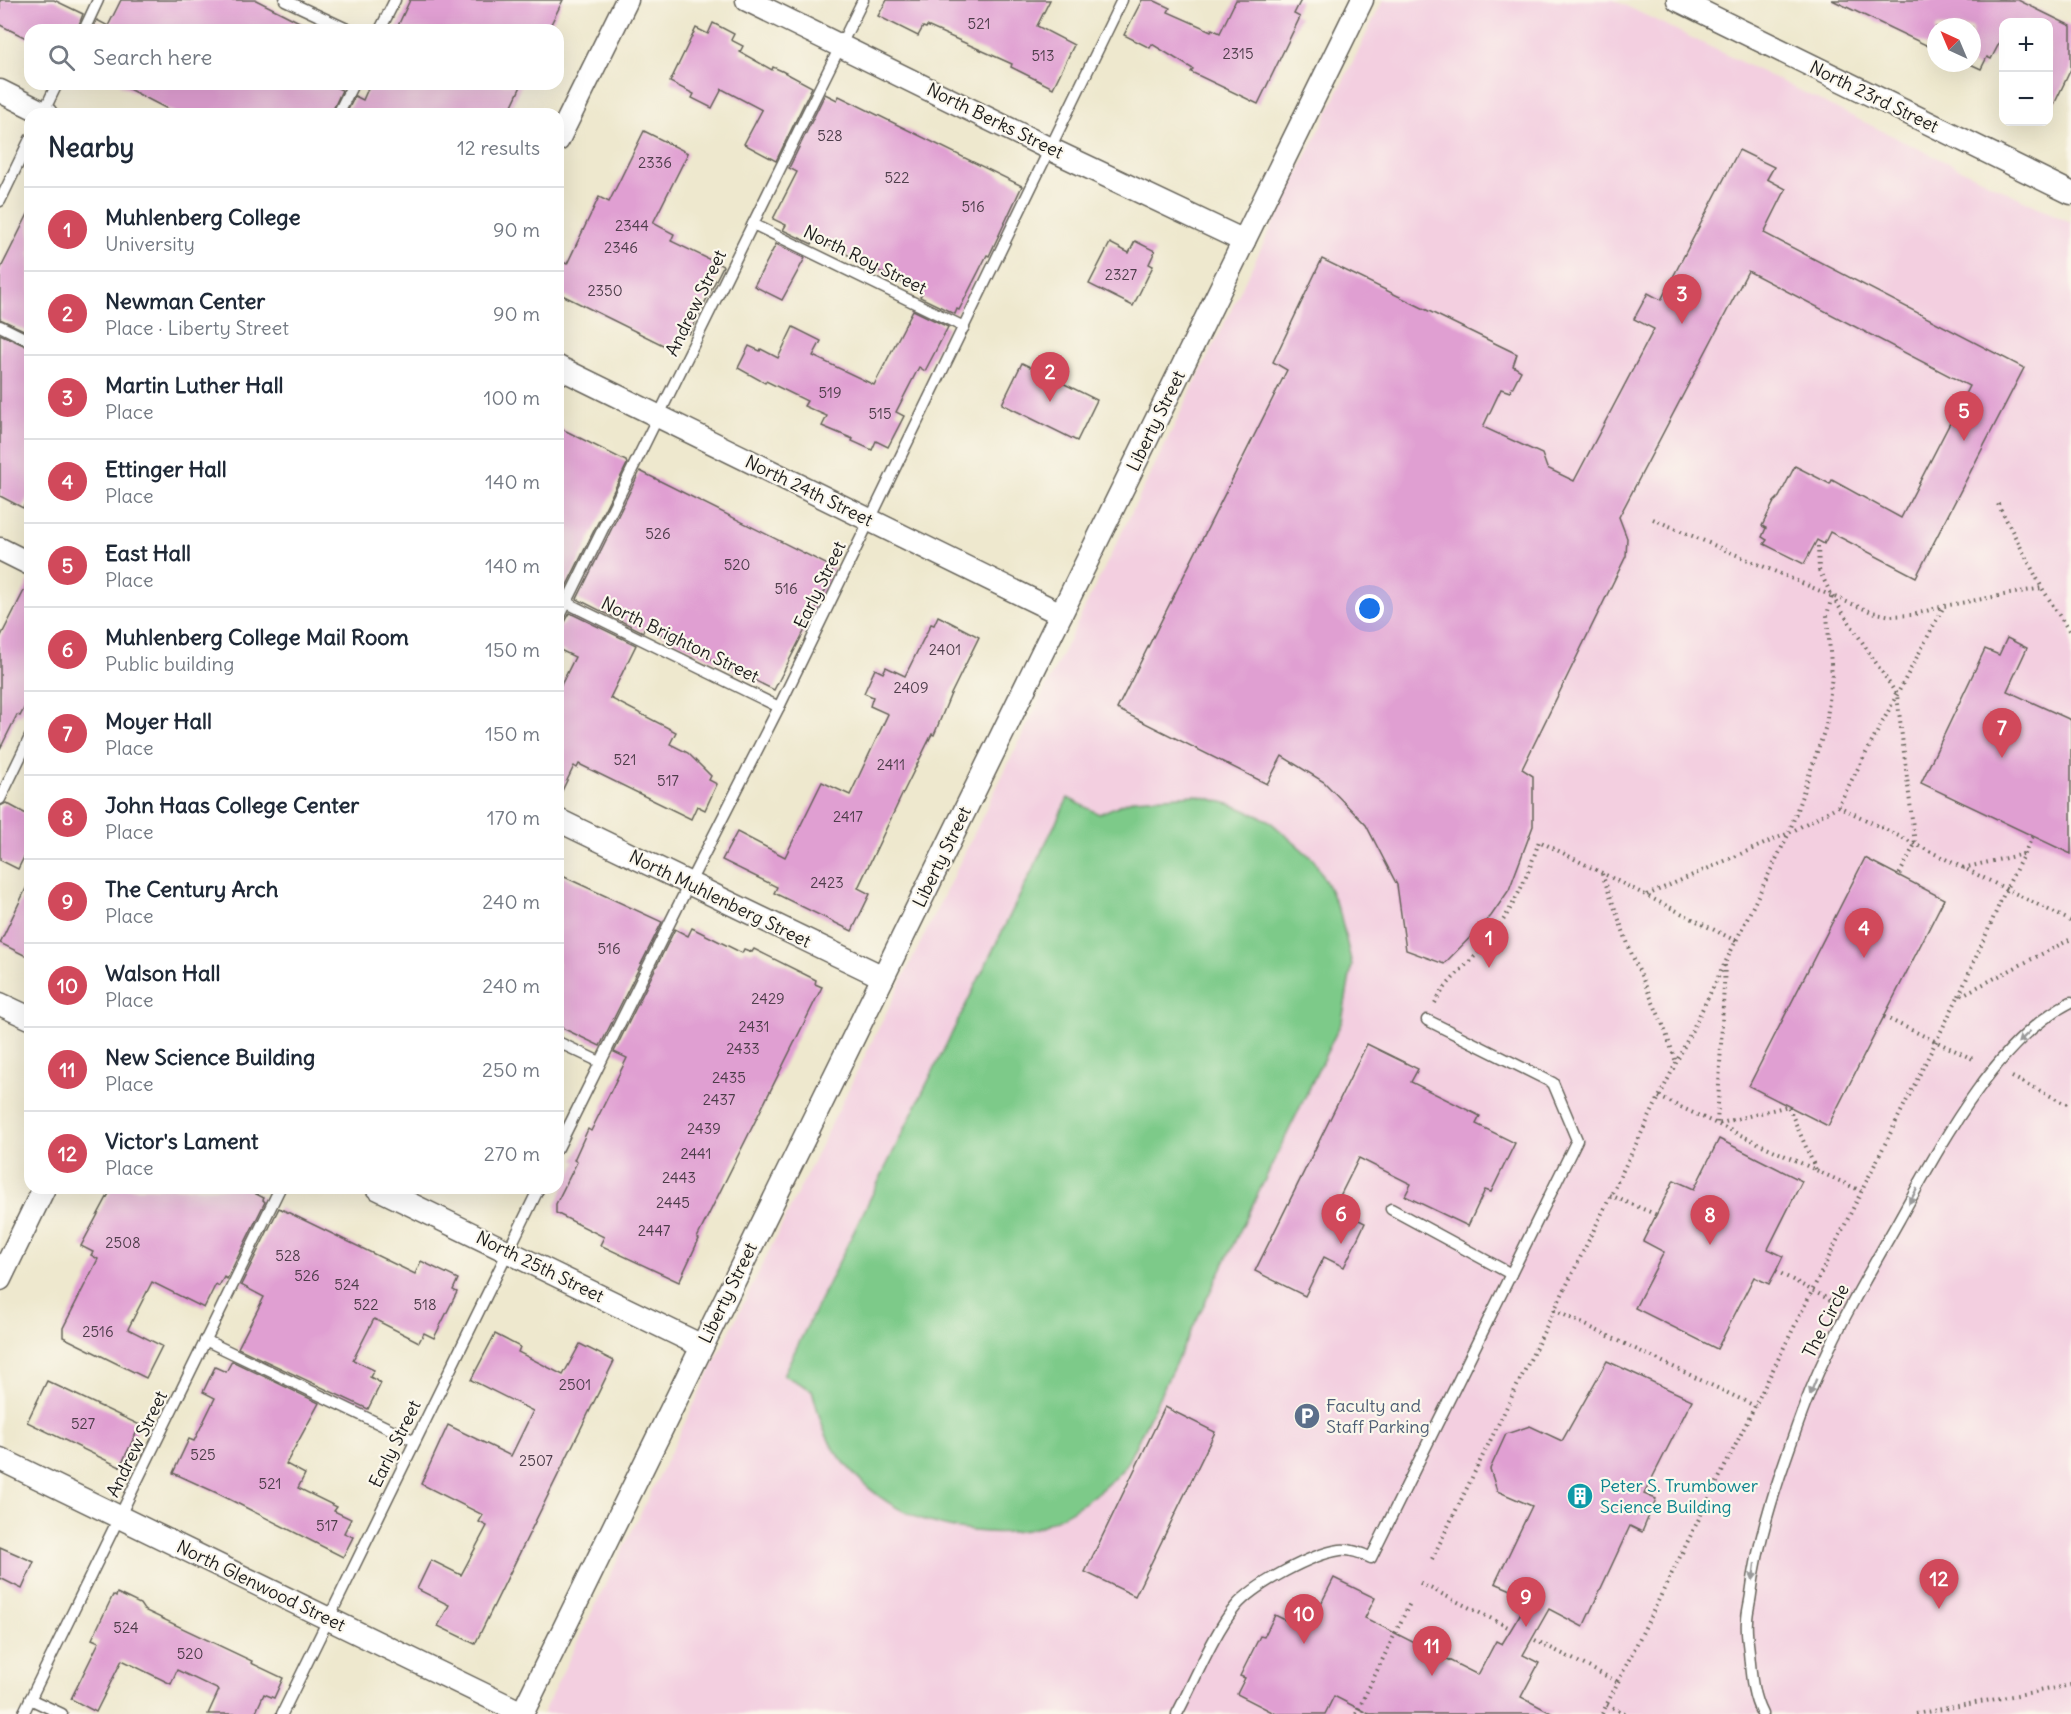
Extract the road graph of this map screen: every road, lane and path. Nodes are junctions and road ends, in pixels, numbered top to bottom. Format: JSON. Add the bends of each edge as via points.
{"nodes":[{"id":1,"x":98,"y":0,"type":"edge"},
{"id":2,"x":285,"y":0,"type":"edge"},
{"id":3,"x":395,"y":0,"type":"edge"},
{"id":4,"x":627,"y":0,"type":"edge"},
{"id":5,"x":747,"y":0,"type":"edge"},
{"id":6,"x":863,"y":0,"type":"edge"},
{"id":7,"x":1122,"y":0,"type":"edge"},
{"id":8,"x":1362,"y":0,"type":"edge"},
{"id":9,"x":1678,"y":0,"type":"edge"},
{"id":10,"x":87,"y":24,"type":"edge"},
{"id":11,"x":336,"y":24,"type":"edge"},
{"id":12,"x":383,"y":24,"type":"edge"},
{"id":13,"x":841,"y":46,"type":"junction"},
{"id":14,"x":54,"y":90,"type":"edge"},
{"id":15,"x":350,"y":90,"type":"edge"},
{"id":16,"x":0,"y":92,"type":"edge"},
{"id":17,"x":32,"y":108,"type":"edge"},
{"id":18,"x":47,"y":108,"type":"edge"},
{"id":19,"x":341,"y":108,"type":"edge"},
{"id":20,"x":564,"y":128,"type":"edge"},
{"id":21,"x":1050,"y":149,"type":"junction"},
{"id":22,"x":24,"y":151,"type":"edge"},
{"id":23,"x":2068,"y":184,"type":"edge"},
{"id":24,"x":0,"y":201,"type":"edge"},
{"id":25,"x":753,"y":224,"type":"junction"},
{"id":26,"x":1244,"y":241,"type":"junction"},
{"id":27,"x":0,"y":326,"type":"edge"},
{"id":28,"x":963,"y":327,"type":"junction"},
{"id":29,"x":24,"y":338,"type":"edge"},
{"id":30,"x":564,"y":370,"type":"edge"},
{"id":31,"x":658,"y":416,"type":"junction"},
{"id":32,"x":1998,"y":504,"type":"dead end"},
{"id":33,"x":1653,"y":519,"type":"dead end"},
{"id":34,"x":870,"y":521,"type":"junction"},
{"id":35,"x":1818,"y":546,"type":"dead end"},
{"id":36,"x":0,"y":549,"type":"edge"},
{"id":37,"x":24,"y":561,"type":"edge"},
{"id":38,"x":2042,"y":588,"type":"junction"},
{"id":39,"x":1832,"y":596,"type":"junction"},
{"id":40,"x":567,"y":603,"type":"junction"},
{"id":41,"x":1944,"y":606,"type":"junction"},
{"id":42,"x":564,"y":609,"type":"edge"},
{"id":43,"x":1061,"y":615,"type":"junction"},
{"id":44,"x":2071,"y":634,"type":"edge"},
{"id":45,"x":1897,"y":696,"type":"junction"},
{"id":46,"x":779,"y":707,"type":"junction"},
{"id":47,"x":24,"y":746,"type":"edge"},
{"id":48,"x":5,"y":775,"type":"edge"},
{"id":49,"x":0,"y":799,"type":"edge"},
{"id":50,"x":1838,"y":806,"type":"junction"},
{"id":51,"x":564,"y":823,"type":"edge"},
{"id":52,"x":1789,"y":833,"type":"junction"},
{"id":53,"x":2033,"y":836,"type":"dead end"},
{"id":54,"x":1915,"y":844,"type":"junction"},
{"id":55,"x":2024,"y":854,"type":"junction"},
{"id":56,"x":1963,"y":868,"type":"junction"},
{"id":57,"x":1601,"y":873,"type":"junction"},
{"id":58,"x":1899,"y":875,"type":"dead end"},
{"id":59,"x":688,"y":884,"type":"junction"},
{"id":60,"x":2006,"y":889,"type":"junction"},
{"id":61,"x":1647,"y":896,"type":"junction"},
{"id":62,"x":2071,"y":921,"type":"edge"},
{"id":63,"x":2071,"y":939,"type":"edge"},
{"id":64,"x":1736,"y":941,"type":"junction"},
{"id":65,"x":1725,"y":962,"type":"junction"},
{"id":66,"x":883,"y":977,"type":"junction"},
{"id":67,"x":1958,"y":997,"type":"junction"},
{"id":68,"x":2071,"y":1002,"type":"edge"},
{"id":69,"x":0,"y":1004,"type":"edge"},
{"id":70,"x":24,"y":1015,"type":"edge"},
{"id":71,"x":1884,"y":1017,"type":"dead end"},
{"id":72,"x":1427,"y":1020,"type":"joint"},
{"id":73,"x":1936,"y":1043,"type":"junction"},
{"id":74,"x":564,"y":1045,"type":"edge"},
{"id":75,"x":600,"y":1062,"type":"junction"},
{"id":76,"x":1676,"y":1063,"type":"junction"},
{"id":77,"x":1994,"y":1069,"type":"junction"},
{"id":78,"x":1659,"y":1097,"type":"junction"},
{"id":79,"x":2071,"y":1106,"type":"edge"},
{"id":80,"x":1717,"y":1124,"type":"junction"},
{"id":81,"x":564,"y":1136,"type":"edge"},
{"id":82,"x":1816,"y":1170,"type":"junction"},
{"id":83,"x":1862,"y":1191,"type":"junction"},
{"id":84,"x":41,"y":1194,"type":"edge"},
{"id":85,"x":277,"y":1194,"type":"edge"},
{"id":86,"x":389,"y":1194,"type":"edge"},
{"id":87,"x":536,"y":1194,"type":"edge"},
{"id":88,"x":1610,"y":1195,"type":"junction"},
{"id":89,"x":1391,"y":1209,"type":"dead end"},
{"id":90,"x":1657,"y":1215,"type":"dead end"},
{"id":91,"x":508,"y":1252,"type":"junction"},
{"id":92,"x":1776,"y":1271,"type":"dead end"},
{"id":93,"x":1511,"y":1274,"type":"junction"},
{"id":94,"x":0,"y":1279,"type":"edge"},
{"id":95,"x":1812,"y":1292,"type":"junction"},
{"id":96,"x":1848,"y":1309,"type":"junction"},
{"id":97,"x":1554,"y":1310,"type":"junction"},
{"id":98,"x":205,"y":1340,"type":"junction"},
{"id":99,"x":702,"y":1346,"type":"junction"},
{"id":100,"x":1755,"y":1406,"type":"junction"},
{"id":101,"x":415,"y":1441,"type":"junction"},
{"id":102,"x":0,"y":1459,"type":"edge"},
{"id":103,"x":119,"y":1517,"type":"junction"},
{"id":104,"x":1432,"y":1559,"type":"dead end"},
{"id":105,"x":1420,"y":1583,"type":"dead end"},
{"id":106,"x":1410,"y":1603,"type":"dead end"},
{"id":107,"x":328,"y":1619,"type":"junction"},
{"id":108,"x":1510,"y":1628,"type":"dead end"},
{"id":109,"x":1535,"y":1640,"type":"dead end"},
{"id":110,"x":1618,"y":1682,"type":"junction"},
{"id":111,"x":2071,"y":1685,"type":"edge"},
{"id":112,"x":30,"y":1699,"type":"junction"},
{"id":113,"x":1607,"y":1705,"type":"junction"},
{"id":114,"x":23,"y":1714,"type":"edge"},
{"id":115,"x":62,"y":1714,"type":"edge"},
{"id":116,"x":282,"y":1714,"type":"edge"},
{"id":117,"x":522,"y":1714,"type":"edge"},
{"id":118,"x":1177,"y":1714,"type":"edge"},
{"id":119,"x":1356,"y":1714,"type":"edge"},
{"id":120,"x":1602,"y":1714,"type":"edge"},
{"id":121,"x":1627,"y":1714,"type":"edge"},
{"id":122,"x":1762,"y":1714,"type":"edge"},
{"id":123,"x":1916,"y":1714,"type":"edge"}],
"edges":[{"from":1,"to":10,"type":"lane"},
{"from":2,"to":11,"type":"lane"},
{"from":3,"to":12,"type":"lane"},
{"from":4,"to":20,"type":"street"},
{"from":5,"to":13,"type":"street","name":"North Berks Street"},
{"from":6,"to":13,"type":"lane","name":"Andrew Street"},
{"from":7,"to":21,"type":"lane","name":"Early Street"},
{"from":8,"to":26,"type":"street","name":"Liberty Street"},
{"from":9,"to":23,"type":"street","name":"North 23rd Street"},
{"from":13,"to":21,"type":"street","name":"North Berks Street"},
{"from":13,"to":25,"type":"lane","name":"Andrew Street"},
{"from":14,"to":18,"type":"lane"},
{"from":15,"to":19,"type":"lane"},
{"from":16,"to":17,"type":"street"},
{"from":21,"to":26,"type":"street","name":"North Berks Street"},
{"from":21,"to":28,"type":"lane","name":"Early Street"},
{"from":22,"to":24,"type":"lane"},
{"from":25,"to":28,"type":"lane","name":"North Roy Street"},
{"from":25,"to":31,"type":"lane","name":"Andrew Street"},
{"from":26,"to":43,"type":"street","name":"Liberty Street"},
{"from":27,"to":29,"type":"lane"},
{"from":28,"to":34,"type":"lane","name":"Early Street"},
{"from":30,"to":31,"type":"street","name":"North 24th Street"},
{"from":31,"to":34,"type":"street","name":"North 24th Street"},
{"from":31,"to":40,"type":"lane","name":"Andrew Street"},
{"from":32,"to":38,"type":"path"},
{"from":33,"to":39,"type":"path"},
{"from":34,"to":43,"type":"street","name":"North 24th Street"},
{"from":34,"to":46,"type":"lane","name":"Early Street"},
{"from":35,"to":39,"type":"path","via":[[1819,570]]},
{"from":36,"to":37,"type":"street"},
{"from":38,"to":41,"type":"path"},
{"from":38,"to":44,"type":"path"},
{"from":39,"to":41,"type":"path","via":[[1892,616]]},
{"from":39,"to":45,"type":"path"},
{"from":39,"to":52,"type":"path","via":[[1827,615],[1832,676],[1826,726]]},
{"from":40,"to":42,"type":"lane","name":"Andrew Street"},
{"from":40,"to":46,"type":"lane","name":"North Brighton Street"},
{"from":41,"to":45,"type":"path"},
{"from":43,"to":66,"type":"street","name":"Liberty Street"},
{"from":45,"to":50,"type":"path"},
{"from":45,"to":54,"type":"path"},
{"from":46,"to":59,"type":"lane","name":"Early Street"},
{"from":47,"to":48,"type":"lane"},
{"from":48,"to":49,"type":"lane"},
{"from":50,"to":52,"type":"path"},
{"from":50,"to":54,"type":"path"},
{"from":51,"to":59,"type":"street","name":"North Muhlenberg Street"},
{"from":52,"to":61,"type":"path"},
{"from":52,"to":64,"type":"path"},
{"from":53,"to":55,"type":"path"},
{"from":54,"to":56,"type":"path"},
{"from":54,"to":58,"type":"path"},
{"from":55,"to":56,"type":"path"},
{"from":55,"to":60,"type":"path"},
{"from":56,"to":60,"type":"path"},
{"from":57,"to":61,"type":"path"},
{"from":57,"to":72,"type":"path","via":[[1539,842],[1512,906],[1488,941],[1441,992]]},
{"from":57,"to":76,"type":"path"},
{"from":59,"to":66,"type":"street","name":"North Muhlenberg Street"},
{"from":59,"to":75,"type":"lane","name":"Early Street"},
{"from":60,"to":62,"type":"path"},
{"from":60,"to":67,"type":"path"},
{"from":61,"to":64,"type":"path"},
{"from":63,"to":67,"type":"path"},
{"from":64,"to":65,"type":"path"},
{"from":65,"to":76,"type":"path"},
{"from":65,"to":80,"type":"path"},
{"from":66,"to":99,"type":"street","name":"Liberty Street"},
{"from":67,"to":73,"type":"path"},
{"from":68,"to":77,"type":"lane","name":"The Circle","one_way":true,"via":[[2038,1024]]},
{"from":69,"to":70,"type":"street"},
{"from":71,"to":73,"type":"path"},
{"from":72,"to":93,"type":"lane","via":[[1553,1083],[1577,1140]]},
{"from":73,"to":77,"type":"path"},
{"from":73,"to":83,"type":"path"},
{"from":74,"to":75,"type":"lane"},
{"from":75,"to":81,"type":"lane","name":"Early Street"},
{"from":76,"to":78,"type":"path"},
{"from":77,"to":79,"type":"path"},
{"from":77,"to":96,"type":"lane","name":"The Circle","one_way":true,"via":[[1934,1157]]},
{"from":78,"to":80,"type":"path"},
{"from":78,"to":88,"type":"path"},
{"from":80,"to":82,"type":"path"},
{"from":80,"to":82,"type":"path","via":[[1788,1106]]},
{"from":82,"to":83,"type":"path"},
{"from":83,"to":95,"type":"path"},
{"from":84,"to":94,"type":"street"},
{"from":85,"to":98,"type":"lane","name":"Andrew Street"},
{"from":86,"to":91,"type":"street","name":"North 25th Street"},
{"from":87,"to":91,"type":"lane","name":"Early Street"},
{"from":88,"to":90,"type":"path"},
{"from":88,"to":97,"type":"path"},
{"from":89,"to":93,"type":"lane"},
{"from":91,"to":99,"type":"street","name":"North 25th Street"},
{"from":91,"to":101,"type":"lane","name":"Early Street"},
{"from":92,"to":95,"type":"path"},
{"from":93,"to":118,"type":"lane","via":[[1371,1558],[1356,1551],[1328,1553],[1257,1588],[1237,1604]]},
{"from":95,"to":96,"type":"path"},
{"from":95,"to":100,"type":"path"},
{"from":96,"to":122,"type":"lane","name":"The Circle","one_way":true,"via":[[1799,1421],[1755,1563],[1746,1621],[1751,1679]]},
{"from":97,"to":100,"type":"path"},
{"from":97,"to":104,"type":"path"},
{"from":98,"to":101,"type":"lane"},
{"from":98,"to":103,"type":"lane","name":"Andrew Street"},
{"from":99,"to":117,"type":"street","name":"Liberty Street"},
{"from":100,"to":110,"type":"path"},
{"from":101,"to":107,"type":"lane","name":"Early Street"},
{"from":102,"to":103,"type":"street","name":"North Glenwood Street"},
{"from":103,"to":107,"type":"street","name":"North Glenwood Street"},
{"from":103,"to":112,"type":"lane","name":"Andrew Street"},
{"from":105,"to":108,"type":"path"},
{"from":106,"to":119,"type":"path"},
{"from":107,"to":116,"type":"lane","name":"Early Street"},
{"from":107,"to":117,"type":"street","name":"North Glenwood Street"},
{"from":109,"to":110,"type":"path"},
{"from":110,"to":113,"type":"path"},
{"from":111,"to":123,"type":"path"},
{"from":112,"to":114,"type":"lane","name":"Andrew Street"},
{"from":112,"to":115,"type":"lane"},
{"from":113,"to":120,"type":"path"},
{"from":113,"to":121,"type":"path"}]}
